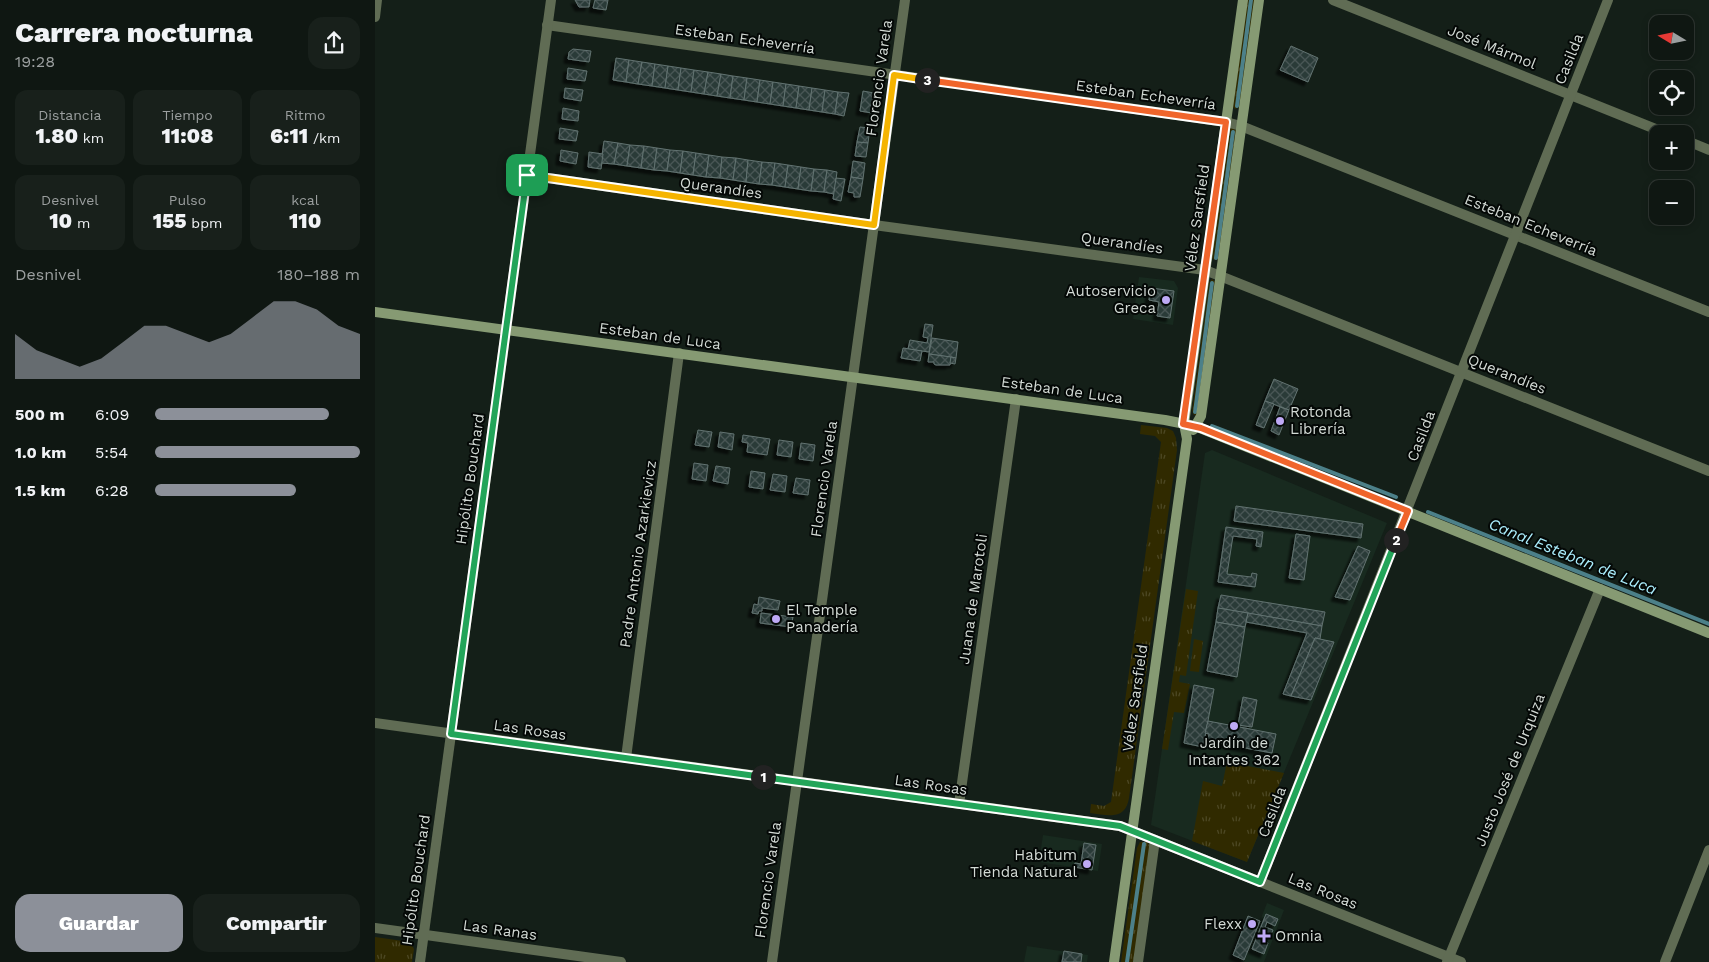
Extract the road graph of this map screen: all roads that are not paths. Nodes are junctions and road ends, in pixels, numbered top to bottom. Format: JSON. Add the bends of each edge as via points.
{"nodes":[{"id":1,"x":377,"y":0,"type":"edge"},
{"id":2,"x":551,"y":0,"type":"edge"},
{"id":3,"x":905,"y":0,"type":"edge"},
{"id":4,"x":1243,"y":0,"type":"edge"},
{"id":5,"x":1259,"y":0,"type":"edge"},
{"id":6,"x":1333,"y":0,"type":"edge"},
{"id":7,"x":1608,"y":0,"type":"edge"},
{"id":8,"x":375,"y":17,"type":"edge"},
{"id":9,"x":547,"y":25,"type":"junction"},
{"id":10,"x":894,"y":75,"type":"junction"},
{"id":11,"x":1571,"y":95,"type":"junction"},
{"id":12,"x":1226,"y":122,"type":"junction"},
{"id":13,"x":1241,"y":126,"type":"junction"},
{"id":14,"x":1649,"y":126,"type":"edge"},
{"id":15,"x":1694,"y":144,"type":"edge"},
{"id":16,"x":1709,"y":150,"type":"edge"},
{"id":17,"x":527,"y":175,"type":"junction"},
{"id":18,"x":874,"y":225,"type":"junction"},
{"id":19,"x":1515,"y":235,"type":"junction"},
{"id":20,"x":1205,"y":270,"type":"junction"},
{"id":21,"x":1221,"y":276,"type":"junction"},
{"id":22,"x":375,"y":312,"type":"edge"},
{"id":23,"x":1709,"y":312,"type":"edge"},
{"id":24,"x":506,"y":330,"type":"junction"},
{"id":25,"x":679,"y":354,"type":"junction"},
{"id":26,"x":1461,"y":372,"type":"junction"},
{"id":27,"x":853,"y":377,"type":"junction"},
{"id":28,"x":1016,"y":399,"type":"junction"},
{"id":29,"x":1183,"y":424,"type":"junction"},
{"id":30,"x":1195,"y":426,"type":"junction"},
{"id":31,"x":1187,"y":439,"type":"junction"},
{"id":32,"x":1709,"y":471,"type":"edge"},
{"id":33,"x":1408,"y":511,"type":"junction"},
{"id":34,"x":1600,"y":589,"type":"junction"},
{"id":35,"x":1709,"y":633,"type":"edge"},
{"id":36,"x":375,"y":723,"type":"edge"},
{"id":37,"x":451,"y":734,"type":"junction"},
{"id":38,"x":626,"y":758,"type":"junction"},
{"id":39,"x":797,"y":782,"type":"junction"},
{"id":40,"x":959,"y":804,"type":"junction"},
{"id":41,"x":1132,"y":830,"type":"junction"},
{"id":42,"x":1155,"y":840,"type":"junction"},
{"id":43,"x":1709,"y":850,"type":"edge"},
{"id":44,"x":1260,"y":882,"type":"junction"},
{"id":45,"x":375,"y":928,"type":"edge"},
{"id":46,"x":424,"y":934,"type":"junction"},
{"id":47,"x":1448,"y":960,"type":"edge"},
{"id":48,"x":420,"y":962,"type":"edge"},
{"id":49,"x":621,"y":962,"type":"edge"},
{"id":50,"x":772,"y":962,"type":"edge"},
{"id":51,"x":1114,"y":962,"type":"edge"},
{"id":52,"x":1138,"y":962,"type":"edge"},
{"id":53,"x":1461,"y":962,"type":"edge"},
{"id":54,"x":1665,"y":962,"type":"edge"}],
"edges":[{"from":1,"to":8,"type":"street"},
{"from":2,"to":9,"type":"street","name":"Hipólito Bouchard"},
{"from":3,"to":10,"type":"street","name":"Florencio Varela"},
{"from":4,"to":12,"type":"street","name":"Vélez Sarsfield"},
{"from":5,"to":13,"type":"street","name":"Vélez Sarsfield"},
{"from":6,"to":11,"type":"street","name":"José Mármol"},
{"from":7,"to":11,"type":"street","name":"Casilda"},
{"from":9,"to":10,"type":"street","name":"Esteban Echeverría"},
{"from":9,"to":17,"type":"street","name":"Hipólito Bouchard"},
{"from":10,"to":12,"type":"street","name":"Esteban Echeverría"},
{"from":10,"to":18,"type":"street","name":"Florencio Varela"},
{"from":11,"to":14,"type":"street","name":"José Mármol"},
{"from":11,"to":19,"type":"street","name":"Casilda"},
{"from":12,"to":13,"type":"street","name":"Esteban Echeverría"},
{"from":12,"to":20,"type":"street","name":"Vélez Sarsfield"},
{"from":13,"to":19,"type":"street","name":"Esteban Echeverría"},
{"from":13,"to":21,"type":"street","name":"Vélez Sarsfield"},
{"from":15,"to":16,"type":"street"},
{"from":17,"to":18,"type":"street","name":"Querandíes"},
{"from":17,"to":24,"type":"street","name":"Hipólito Bouchard"},
{"from":18,"to":20,"type":"street","name":"Querandíes"},
{"from":18,"to":27,"type":"street","name":"Florencio Varela"},
{"from":19,"to":23,"type":"street","name":"Esteban Echeverría"},
{"from":19,"to":26,"type":"street","name":"Casilda"},
{"from":20,"to":21,"type":"street","name":"Querandíes"},
{"from":20,"to":29,"type":"street","name":"Vélez Sarsfield"},
{"from":21,"to":26,"type":"street","name":"Querandíes"},
{"from":21,"to":30,"type":"street","name":"Vélez Sarsfield","via":[[1201,416]]},
{"from":22,"to":24,"type":"street","name":"Esteban de Luca"},
{"from":24,"to":25,"type":"street","name":"Esteban de Luca"},
{"from":24,"to":37,"type":"street","name":"Hipólito Bouchard"},
{"from":25,"to":27,"type":"street","name":"Esteban de Luca"},
{"from":25,"to":38,"type":"street","name":"Padre Antonio Azarkievicz"},
{"from":26,"to":32,"type":"street","name":"Querandíes"},
{"from":26,"to":33,"type":"street","name":"Casilda"},
{"from":27,"to":28,"type":"street","name":"Esteban de Luca"},
{"from":27,"to":39,"type":"street","name":"Florencio Varela"},
{"from":28,"to":29,"type":"street","name":"Esteban de Luca"},
{"from":28,"to":40,"type":"street","name":"Juana de Marotoli"},
{"from":29,"to":30,"type":"street","name":"Esteban de Luca"},
{"from":29,"to":31,"type":"street","name":"Vélez Sarsfield"},
{"from":30,"to":31,"type":"street","name":"Vélez Sarsfield"},
{"from":30,"to":33,"type":"street","name":"Esteban de Luca"},
{"from":31,"to":41,"type":"street","name":"Vélez Sarsfield"},
{"from":33,"to":34,"type":"street","name":"Esteban de Luca"},
{"from":33,"to":44,"type":"street","name":"Casilda"},
{"from":34,"to":35,"type":"street","name":"Esteban de Luca"},
{"from":34,"to":47,"type":"street","name":"Justo José de Urquiza"},
{"from":36,"to":37,"type":"street","name":"Las Rosas"},
{"from":37,"to":38,"type":"street","name":"Las Rosas"},
{"from":37,"to":46,"type":"street","name":"Hipólito Bouchard"},
{"from":38,"to":39,"type":"street","name":"Las Rosas"},
{"from":39,"to":40,"type":"street","name":"Las Rosas"},
{"from":39,"to":50,"type":"street","name":"Florencio Varela"},
{"from":40,"to":41,"type":"street","name":"Las Rosas"},
{"from":41,"to":42,"type":"street","name":"Las Rosas"},
{"from":41,"to":51,"type":"street","name":"Vélez Sarsfield"},
{"from":42,"to":44,"type":"street","name":"Las Rosas"},
{"from":42,"to":52,"type":"street"},
{"from":43,"to":54,"type":"street"},
{"from":44,"to":47,"type":"street","name":"Las Rosas"},
{"from":45,"to":46,"type":"street","name":"Las Ranas"},
{"from":46,"to":48,"type":"street","name":"Hipólito Bouchard"},
{"from":46,"to":49,"type":"street","name":"Las Ranas"},
{"from":47,"to":53,"type":"street","name":"Las Rosas"}]}
